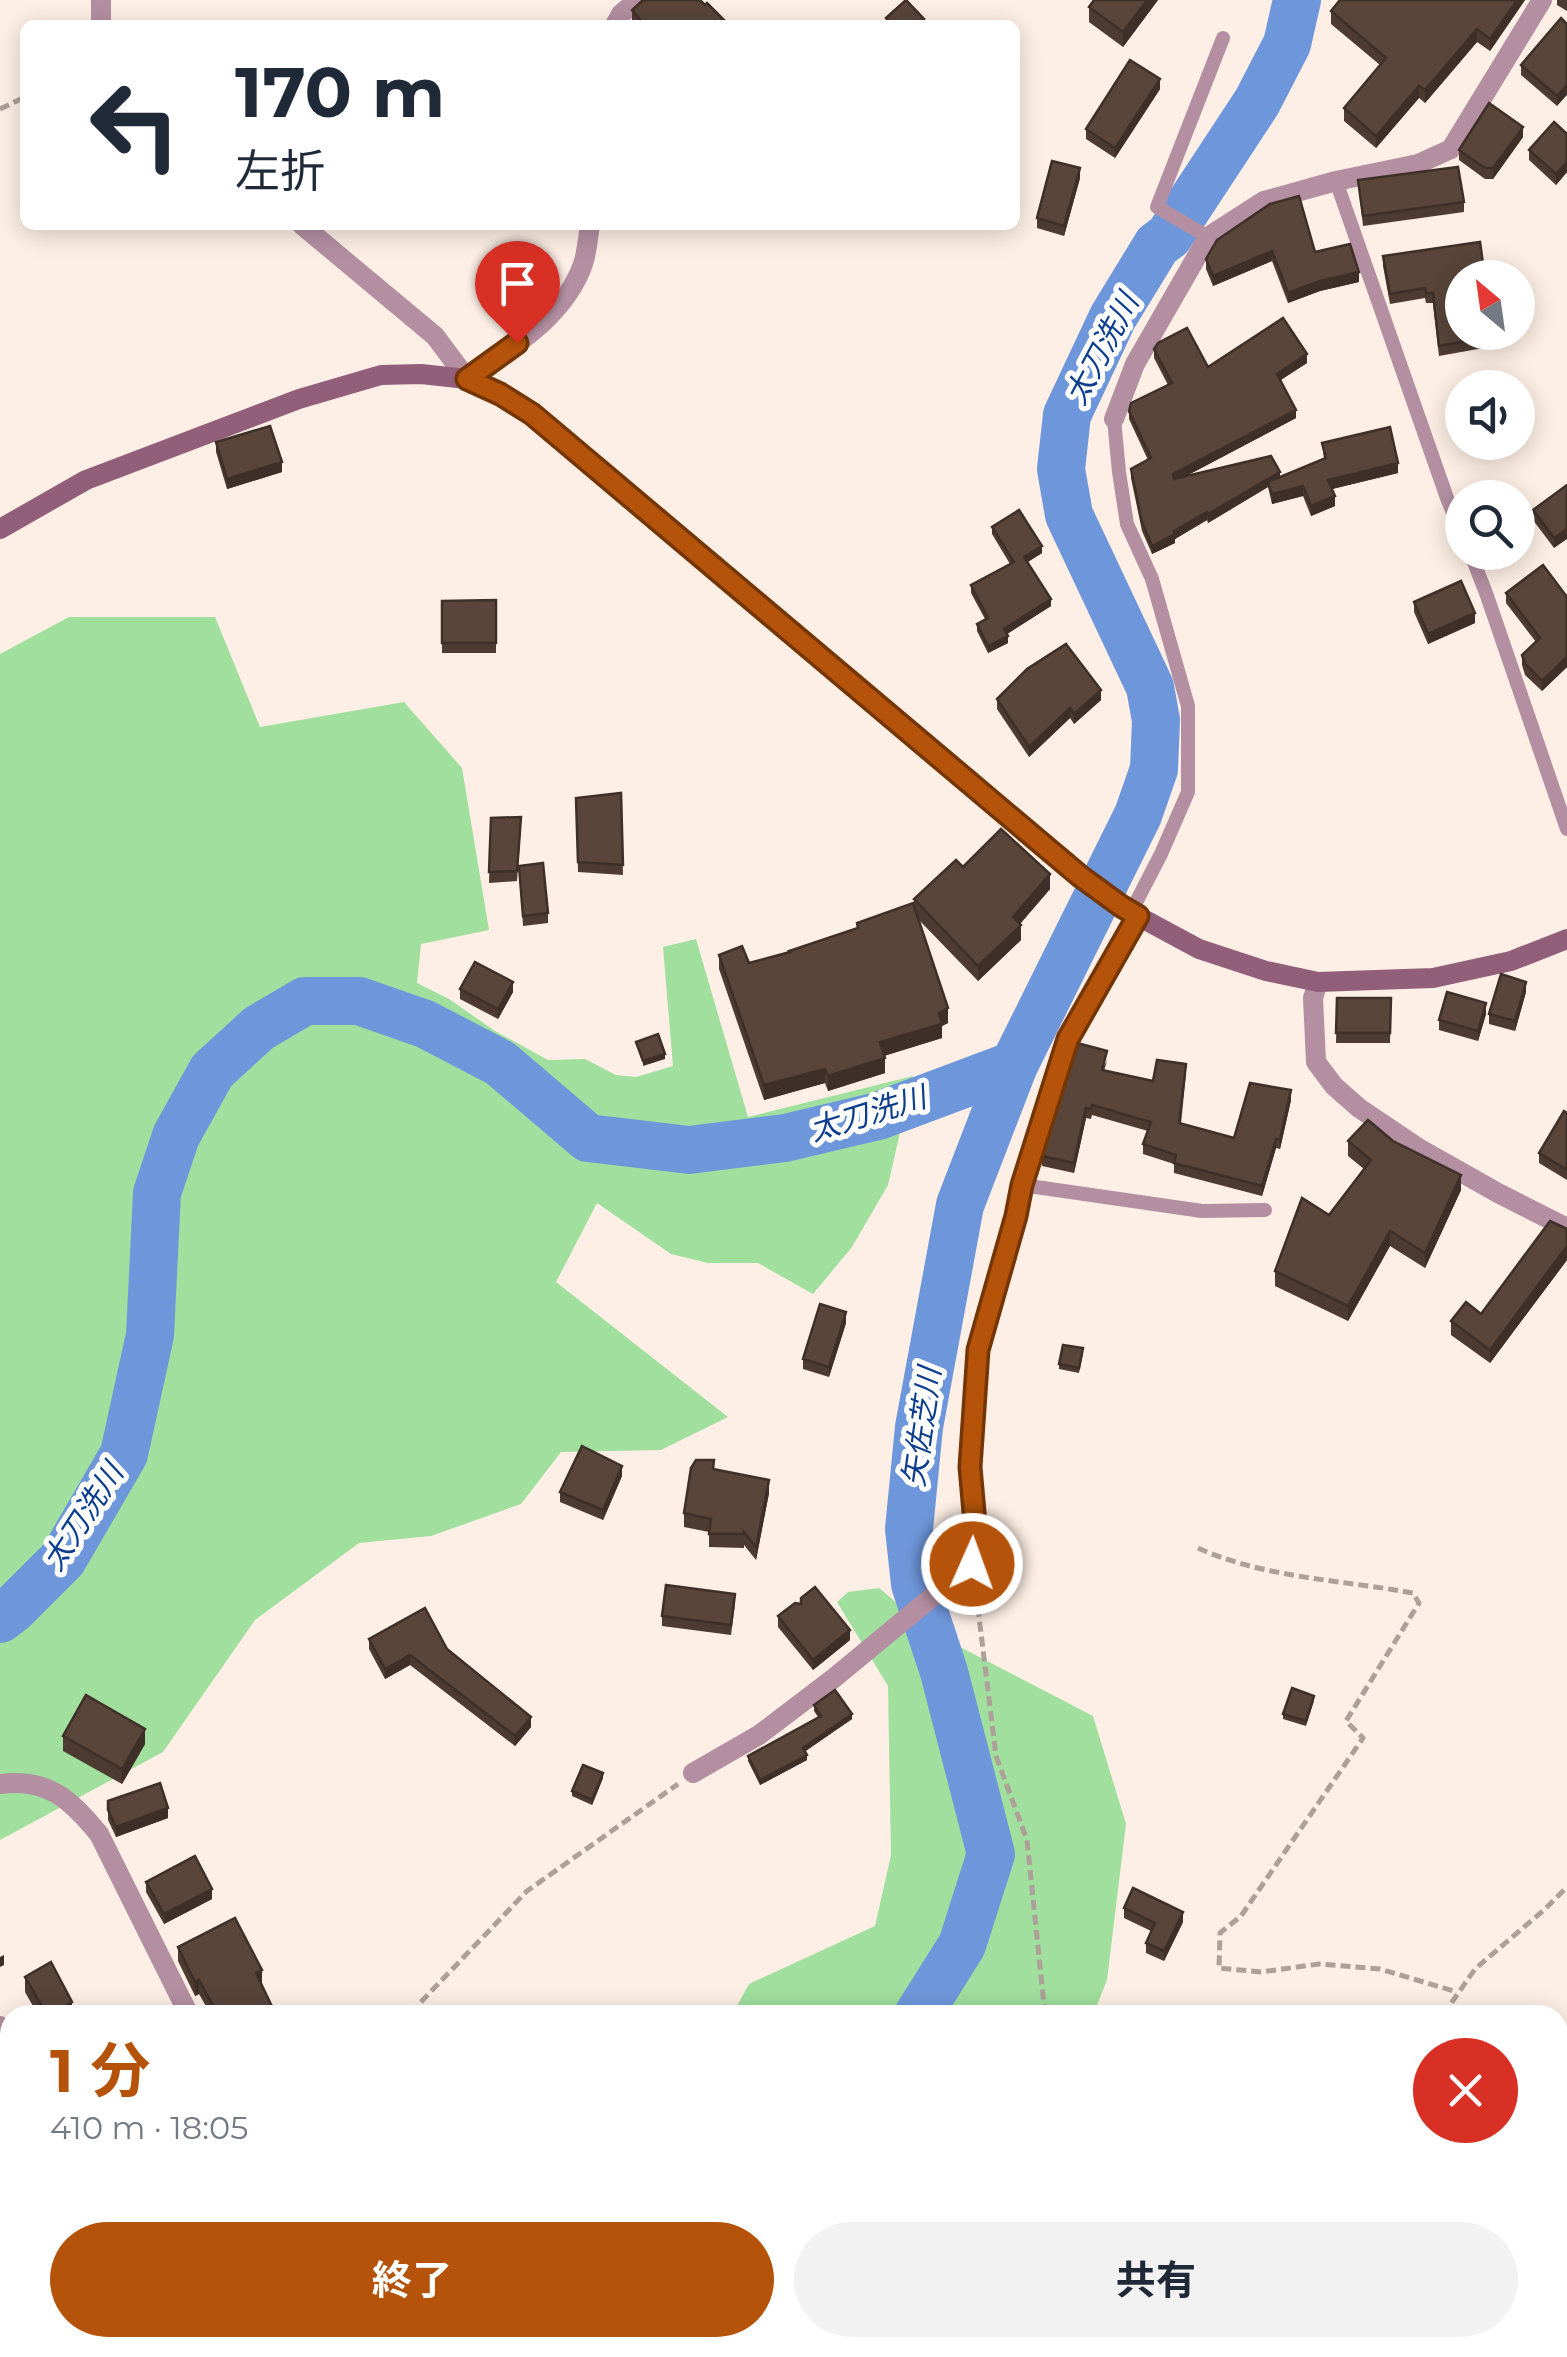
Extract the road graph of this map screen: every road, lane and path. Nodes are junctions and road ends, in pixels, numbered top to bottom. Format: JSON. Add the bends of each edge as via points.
{"nodes":[{"id":1,"x":638,"y":0,"type":"edge"},
{"id":2,"x":1542,"y":0,"type":"edge"},
{"id":3,"x":618,"y":20,"type":"edge"},
{"id":4,"x":1223,"y":38,"type":"dead end"},
{"id":5,"x":1336,"y":181,"type":"junction"},
{"id":6,"x":308,"y":230,"type":"edge"},
{"id":7,"x":589,"y":230,"type":"edge"},
{"id":8,"x":1208,"y":237,"type":"junction"},
{"id":9,"x":467,"y":379,"type":"junction"},
{"id":10,"x":1114,"y":420,"type":"joint"},
{"id":11,"x":1445,"y":492,"type":"edge"},
{"id":12,"x":0,"y":529,"type":"edge"},
{"id":13,"x":1477,"y":570,"type":"edge"},
{"id":14,"x":1567,"y":829,"type":"edge"},
{"id":15,"x":1130,"y":912,"type":"junction"},
{"id":16,"x":1567,"y":939,"type":"edge"},
{"id":17,"x":1318,"y":982,"type":"junction"},
{"id":18,"x":1022,"y":1185,"type":"junction"},
{"id":19,"x":1265,"y":1210,"type":"dead end"},
{"id":20,"x":1567,"y":1228,"type":"edge"},
{"id":21,"x":1198,"y":1548,"type":"dead end"},
{"id":22,"x":972,"y":1564,"type":"junction"},
{"id":23,"x":693,"y":1773,"type":"joint"},
{"id":24,"x":0,"y":1784,"type":"edge"},
{"id":25,"x":1567,"y":1887,"type":"edge"},
{"id":26,"x":1457,"y":1992,"type":"junction"},
{"id":27,"x":184,"y":2005,"type":"edge"},
{"id":28,"x":419,"y":2005,"type":"edge"},
{"id":29,"x":1044,"y":2005,"type":"edge"},
{"id":30,"x":1449,"y":2005,"type":"edge"}],
"edges":[{"from":1,"to":3,"type":"street"},
{"from":2,"to":5,"type":"street","via":[[1451,148],[1418,164]]},
{"from":4,"to":8,"type":"lane","via":[[1157,207]]},
{"from":5,"to":8,"type":"street","via":[[1264,201]]},
{"from":5,"to":11,"type":"lane"},
{"from":6,"to":9,"type":"street","via":[[435,336]]},
{"from":7,"to":9,"type":"street","via":[[568,294],[542,325]]},
{"from":8,"to":10,"type":"street","via":[[1136,364]]},
{"from":9,"to":12,"type":"street","via":[[380,374],[299,399],[86,480]]},
{"from":9,"to":15,"type":"street","via":[[532,414]]},
{"from":10,"to":15,"type":"lane","via":[[1127,524],[1152,578],[1188,706],[1188,792]]},
{"from":13,"to":14,"type":"lane"},
{"from":15,"to":17,"type":"street","via":[[1199,949]]},
{"from":15,"to":18,"type":"street","via":[[1068,1039]]},
{"from":16,"to":17,"type":"street","via":[[1511,961],[1433,978]]},
{"from":17,"to":20,"type":"street","via":[[1316,1062],[1334,1086],[1420,1149]]},
{"from":18,"to":19,"type":"lane","via":[[1202,1210]]},
{"from":18,"to":22,"type":"street","via":[[978,1350]]},
{"from":21,"to":26,"type":"path","via":[[1307,1578],[1413,1594],[1419,1603],[1346,1721],[1363,1738],[1241,1916],[1220,1933],[1219,1968],[1261,1972],[1318,1964],[1380,1970]]},
{"from":22,"to":23,"type":"street","via":[[759,1735]]},
{"from":22,"to":29,"type":"path","via":[[996,1756],[1028,1840]]},
{"from":23,"to":28,"type":"path","via":[[527,1891]]},
{"from":24,"to":27,"type":"street","via":[[44,1786],[78,1808],[98,1834]]},
{"from":25,"to":26,"type":"path"},
{"from":26,"to":30,"type":"path"}]}
